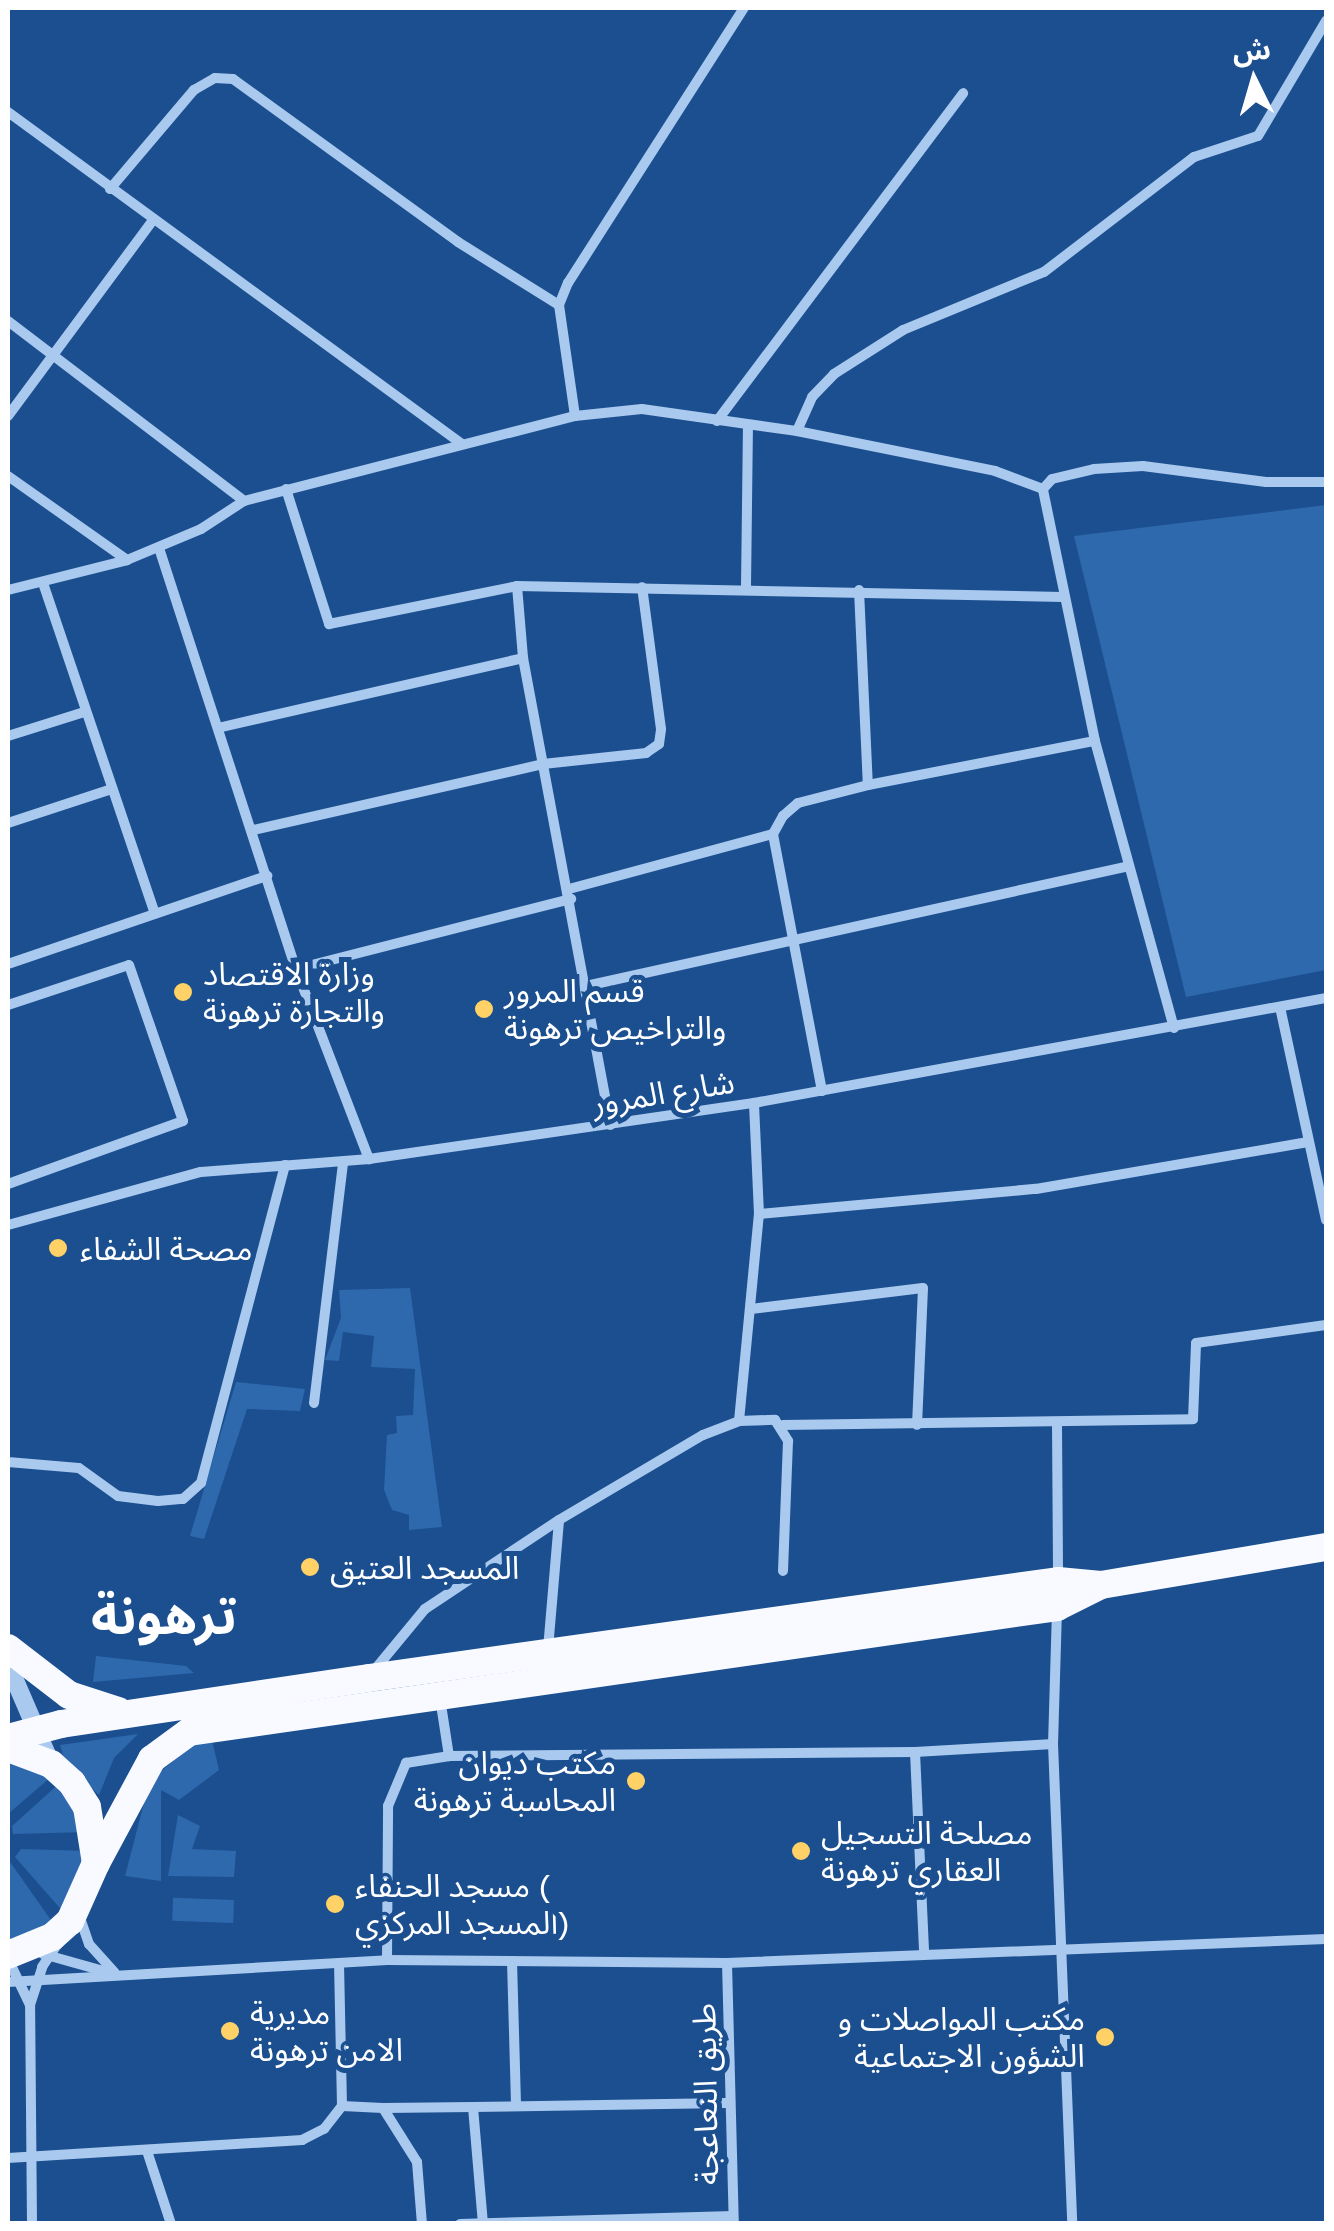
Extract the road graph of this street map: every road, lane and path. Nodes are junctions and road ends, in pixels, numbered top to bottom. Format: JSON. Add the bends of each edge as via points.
{"nodes":[{"id":1,"x":744,"y":8,"type":"edge"},
{"id":2,"x":1326,"y":21,"type":"edge"},
{"id":3,"x":963,"y":93,"type":"dead end"},
{"id":4,"x":8,"y":112,"type":"edge"},
{"id":5,"x":110,"y":189,"type":"junction"},
{"id":6,"x":153,"y":220,"type":"junction"},
{"id":7,"x":559,"y":305,"type":"junction"},
{"id":8,"x":8,"y":322,"type":"edge"},
{"id":9,"x":53,"y":354,"type":"junction"},
{"id":10,"x":8,"y":416,"type":"edge"},
{"id":11,"x":575,"y":416,"type":"junction"},
{"id":12,"x":718,"y":421,"type":"junction"},
{"id":13,"x":748,"y":425,"type":"junction"},
{"id":14,"x":798,"y":431,"type":"junction"},
{"id":15,"x":462,"y":444,"type":"junction"},
{"id":16,"x":8,"y":476,"type":"edge"},
{"id":17,"x":1326,"y":482,"type":"edge"},
{"id":18,"x":286,"y":489,"type":"junction"},
{"id":19,"x":1043,"y":489,"type":"junction"},
{"id":20,"x":244,"y":501,"type":"junction"},
{"id":21,"x":159,"y":548,"type":"junction"},
{"id":22,"x":127,"y":560,"type":"junction"},
{"id":23,"x":42,"y":583,"type":"junction"},
{"id":24,"x":517,"y":586,"type":"junction"},
{"id":25,"x":642,"y":587,"type":"junction"},
{"id":26,"x":746,"y":587,"type":"junction"},
{"id":27,"x":8,"y":590,"type":"edge"},
{"id":28,"x":859,"y":590,"type":"junction"},
{"id":29,"x":1063,"y":597,"type":"junction"},
{"id":30,"x":523,"y":658,"type":"junction"},
{"id":31,"x":84,"y":712,"type":"junction"},
{"id":32,"x":222,"y":726,"type":"junction"},
{"id":33,"x":8,"y":736,"type":"edge"},
{"id":34,"x":1095,"y":740,"type":"junction"},
{"id":35,"x":543,"y":764,"type":"junction"},
{"id":36,"x":868,"y":784,"type":"junction"},
{"id":37,"x":109,"y":790,"type":"junction"},
{"id":38,"x":8,"y":823,"type":"edge"},
{"id":39,"x":253,"y":830,"type":"junction"},
{"id":40,"x":772,"y":834,"type":"junction"},
{"id":41,"x":1129,"y":866,"type":"junction"},
{"id":42,"x":267,"y":876,"type":"junction"},
{"id":43,"x":570,"y":894,"type":"junction"},
{"id":44,"x":155,"y":914,"type":"junction"},
{"id":45,"x":792,"y":939,"type":"junction"},
{"id":46,"x":8,"y":964,"type":"edge"},
{"id":47,"x":296,"y":969,"type":"junction"},
{"id":48,"x":586,"y":986,"type":"junction"},
{"id":49,"x":1326,"y":998,"type":"edge"},
{"id":50,"x":8,"y":1005,"type":"edge"},
{"id":51,"x":1280,"y":1008,"type":"junction"},
{"id":52,"x":1174,"y":1028,"type":"junction"},
{"id":53,"x":822,"y":1091,"type":"junction"},
{"id":54,"x":754,"y":1103,"type":"junction"},
{"id":55,"x":610,"y":1125,"type":"junction"},
{"id":56,"x":1308,"y":1142,"type":"junction"},
{"id":57,"x":369,"y":1160,"type":"junction"},
{"id":58,"x":343,"y":1162,"type":"junction"},
{"id":59,"x":285,"y":1165,"type":"junction"},
{"id":60,"x":8,"y":1184,"type":"edge"},
{"id":61,"x":758,"y":1214,"type":"junction"},
{"id":62,"x":1326,"y":1220,"type":"edge"},
{"id":63,"x":8,"y":1226,"type":"edge"},
{"id":64,"x":752,"y":1309,"type":"junction"},
{"id":65,"x":1326,"y":1325,"type":"edge"},
{"id":66,"x":314,"y":1402,"type":"dead end"},
{"id":67,"x":739,"y":1421,"type":"junction"},
{"id":68,"x":783,"y":1425,"type":"junction"},
{"id":69,"x":918,"y":1425,"type":"junction"},
{"id":70,"x":1057,"y":1425,"type":"junction"},
{"id":71,"x":8,"y":1462,"type":"edge"},
{"id":72,"x":558,"y":1520,"type":"junction"},
{"id":73,"x":1326,"y":1548,"type":"edge"},
{"id":74,"x":783,"y":1571,"type":"dead end"},
{"id":75,"x":1057,"y":1594,"type":"junction"},
{"id":76,"x":8,"y":1648,"type":"edge"},
{"id":77,"x":548,"y":1654,"type":"junction"},
{"id":78,"x":8,"y":1664,"type":"edge"},
{"id":79,"x":369,"y":1678,"type":"junction"},
{"id":80,"x":439,"y":1692,"type":"junction"},
{"id":81,"x":129,"y":1714,"type":"junction"},
{"id":82,"x":21,"y":1734,"type":"edge"},
{"id":83,"x":1053,"y":1744,"type":"junction"},
{"id":84,"x":8,"y":1748,"type":"edge"},
{"id":85,"x":915,"y":1752,"type":"junction"},
{"id":86,"x":448,"y":1756,"type":"junction"},
{"id":87,"x":51,"y":1764,"type":"junction"},
{"id":88,"x":96,"y":1864,"type":"junction"},
{"id":89,"x":74,"y":1916,"type":"junction"},
{"id":90,"x":1326,"y":1939,"type":"edge"},
{"id":91,"x":1060,"y":1946,"type":"junction"},
{"id":92,"x":924,"y":1950,"type":"junction"},
{"id":93,"x":387,"y":1960,"type":"junction"},
{"id":94,"x":512,"y":1961,"type":"junction"},
{"id":95,"x":728,"y":1963,"type":"junction"},
{"id":96,"x":19,"y":1964,"type":"edge"},
{"id":97,"x":338,"y":1965,"type":"junction"},
{"id":98,"x":114,"y":1973,"type":"junction"},
{"id":99,"x":37,"y":1980,"type":"junction"},
{"id":100,"x":30,"y":2005,"type":"junction"},
{"id":101,"x":727,"y":2103,"type":"junction"},
{"id":102,"x":516,"y":2104,"type":"junction"},
{"id":103,"x":342,"y":2106,"type":"junction"},
{"id":104,"x":472,"y":2107,"type":"junction"},
{"id":105,"x":383,"y":2108,"type":"junction"},
{"id":106,"x":147,"y":2150,"type":"junction"},
{"id":107,"x":8,"y":2158,"type":"edge"},
{"id":108,"x":30,"y":2158,"type":"junction"},
{"id":109,"x":733,"y":2220,"type":"edge"},
{"id":110,"x":483,"y":2222,"type":"edge"},
{"id":111,"x":32,"y":2224,"type":"edge"},
{"id":112,"x":172,"y":2224,"type":"edge"},
{"id":113,"x":422,"y":2224,"type":"edge"},
{"id":114,"x":460,"y":2224,"type":"edge"},
{"id":115,"x":1072,"y":2224,"type":"edge"}],
"edges":[{"from":1,"to":7,"type":"street"},
{"from":2,"to":14,"type":"street","via":[[1258,136],[1194,157],[1044,272],[903,330],[834,374],[812,397]]},
{"from":3,"to":12,"type":"street"},
{"from":4,"to":5,"type":"street"},
{"from":5,"to":6,"type":"street"},
{"from":5,"to":7,"type":"street","via":[[194,90],[216,78],[234,78],[458,242]]},
{"from":6,"to":9,"type":"street"},
{"from":6,"to":15,"type":"street"},
{"from":7,"to":11,"type":"street"},
{"from":8,"to":9,"type":"street"},
{"from":9,"to":10,"type":"street"},
{"from":9,"to":20,"type":"street"},
{"from":11,"to":12,"type":"street","via":[[642,410]]},
{"from":11,"to":15,"type":"street"},
{"from":12,"to":13,"type":"street"},
{"from":13,"to":14,"type":"street"},
{"from":13,"to":26,"type":"street"},
{"from":14,"to":19,"type":"street","via":[[995,472]]},
{"from":15,"to":18,"type":"street"},
{"from":16,"to":22,"type":"street"},
{"from":17,"to":19,"type":"street","via":[[1266,482],[1143,466],[1094,469],[1052,480]]},
{"from":18,"to":20,"type":"street"},
{"from":18,"to":24,"type":"street","via":[[329,624]]},
{"from":19,"to":29,"type":"street"},
{"from":20,"to":21,"type":"street"},
{"from":21,"to":22,"type":"street"},
{"from":21,"to":32,"type":"street"},
{"from":22,"to":23,"type":"street"},
{"from":23,"to":27,"type":"street"},
{"from":23,"to":31,"type":"street"},
{"from":24,"to":25,"type":"street"},
{"from":24,"to":30,"type":"street"},
{"from":25,"to":26,"type":"street"},
{"from":25,"to":35,"type":"street","via":[[659,744],[646,753]]},
{"from":26,"to":28,"type":"street"},
{"from":28,"to":29,"type":"street"},
{"from":28,"to":36,"type":"street"},
{"from":29,"to":34,"type":"street"},
{"from":30,"to":32,"type":"street"},
{"from":30,"to":35,"type":"street"},
{"from":31,"to":33,"type":"street"},
{"from":31,"to":37,"type":"street"},
{"from":32,"to":39,"type":"street"},
{"from":34,"to":36,"type":"street"},
{"from":34,"to":41,"type":"street"},
{"from":35,"to":39,"type":"street"},
{"from":35,"to":43,"type":"street"},
{"from":36,"to":40,"type":"street","via":[[798,804]]},
{"from":37,"to":38,"type":"street"},
{"from":37,"to":44,"type":"street"},
{"from":39,"to":42,"type":"street"},
{"from":40,"to":43,"type":"street"},
{"from":40,"to":45,"type":"street"},
{"from":41,"to":45,"type":"street"},
{"from":41,"to":52,"type":"street"},
{"from":42,"to":44,"type":"street"},
{"from":42,"to":47,"type":"street"},
{"from":43,"to":47,"type":"street"},
{"from":43,"to":48,"type":"street"},
{"from":44,"to":46,"type":"street"},
{"from":45,"to":48,"type":"street"},
{"from":45,"to":53,"type":"street"},
{"from":47,"to":57,"type":"street"},
{"from":48,"to":55,"type":"street"},
{"from":49,"to":51,"type":"street","name":"شارع المرور"},
{"from":50,"to":60,"type":"street","via":[[129,966],[183,1121]]},
{"from":51,"to":52,"type":"street","name":"شارع المرور"},
{"from":51,"to":56,"type":"street"},
{"from":52,"to":53,"type":"street","name":"شارع المرور"},
{"from":53,"to":54,"type":"street","name":"شارع المرور"},
{"from":54,"to":55,"type":"street","name":"شارع المرور"},
{"from":54,"to":61,"type":"street"},
{"from":55,"to":57,"type":"street","name":"شارع المرور"},
{"from":56,"to":61,"type":"street","via":[[1036,1189]]},
{"from":56,"to":62,"type":"street"},
{"from":57,"to":58,"type":"street","name":"شارع المرور"},
{"from":58,"to":59,"type":"street","name":"شارع المرور"},
{"from":58,"to":66,"type":"street"},
{"from":59,"to":63,"type":"street","name":"شارع المرور","via":[[143,1184]]},
{"from":59,"to":71,"type":"street","via":[[201,1483],[184,1499],[158,1501],[118,1496],[80,1468]]},
{"from":61,"to":64,"type":"street"},
{"from":64,"to":67,"type":"street"},
{"from":64,"to":69,"type":"street","via":[[923,1288]]},
{"from":65,"to":70,"type":"street","via":[[1196,1344],[1194,1419]]},
{"from":67,"to":68,"type":"street"},
{"from":67,"to":72,"type":"street"},
{"from":68,"to":69,"type":"street"},
{"from":68,"to":74,"type":"street"},
{"from":69,"to":70,"type":"street"},
{"from":70,"to":75,"type":"street"},
{"from":72,"to":77,"type":"street"},
{"from":72,"to":79,"type":"street","via":[[425,1608]]},
{"from":73,"to":75,"type":"highway"},
{"from":75,"to":77,"type":"highway"},
{"from":75,"to":80,"type":"highway"},
{"from":75,"to":83,"type":"street"},
{"from":76,"to":81,"type":"highway","via":[[69,1694]]},
{"from":77,"to":79,"type":"highway"},
{"from":78,"to":82,"type":"street"},
{"from":79,"to":81,"type":"highway"},
{"from":80,"to":86,"type":"street"},
{"from":80,"to":88,"type":"highway","via":[[239,1721],[167,1742],[131,1789]]},
{"from":81,"to":82,"type":"highway"},
{"from":82,"to":87,"type":"street"},
{"from":83,"to":85,"type":"street"},
{"from":83,"to":91,"type":"street"},
{"from":84,"to":87,"type":"highway"},
{"from":85,"to":86,"type":"street"},
{"from":85,"to":92,"type":"street"},
{"from":86,"to":93,"type":"street","via":[[406,1763],[388,1806]]},
{"from":87,"to":88,"type":"highway","via":[[87,1807]]},
{"from":88,"to":89,"type":"highway"},
{"from":89,"to":96,"type":"highway"},
{"from":89,"to":98,"type":"street"},
{"from":90,"to":91,"type":"street"},
{"from":91,"to":92,"type":"street"},
{"from":91,"to":115,"type":"street"},
{"from":92,"to":95,"type":"street"},
{"from":93,"to":94,"type":"street"},
{"from":93,"to":97,"type":"street"},
{"from":94,"to":95,"type":"street"},
{"from":94,"to":102,"type":"street"},
{"from":95,"to":101,"type":"street","name":"طريق النعاعجة"},
{"from":96,"to":98,"type":"street"},
{"from":96,"to":99,"type":"street"},
{"from":96,"to":99,"type":"street"},
{"from":96,"to":100,"type":"street"},
{"from":97,"to":98,"type":"street"},
{"from":97,"to":103,"type":"street"},
{"from":98,"to":99,"type":"street"},
{"from":99,"to":100,"type":"street"},
{"from":100,"to":108,"type":"street"},
{"from":101,"to":102,"type":"street"},
{"from":101,"to":109,"type":"street","name":"طريق النعاعجة"},
{"from":102,"to":104,"type":"street"},
{"from":103,"to":105,"type":"street"},
{"from":103,"to":106,"type":"street","via":[[324,2129],[302,2140]]},
{"from":104,"to":105,"type":"street"},
{"from":104,"to":110,"type":"street"},
{"from":105,"to":113,"type":"street","via":[[417,2162]]},
{"from":106,"to":108,"type":"street"},
{"from":106,"to":112,"type":"street"},
{"from":107,"to":108,"type":"street"},
{"from":108,"to":111,"type":"street"},
{"from":109,"to":110,"type":"street"},
{"from":110,"to":114,"type":"street"}]}
